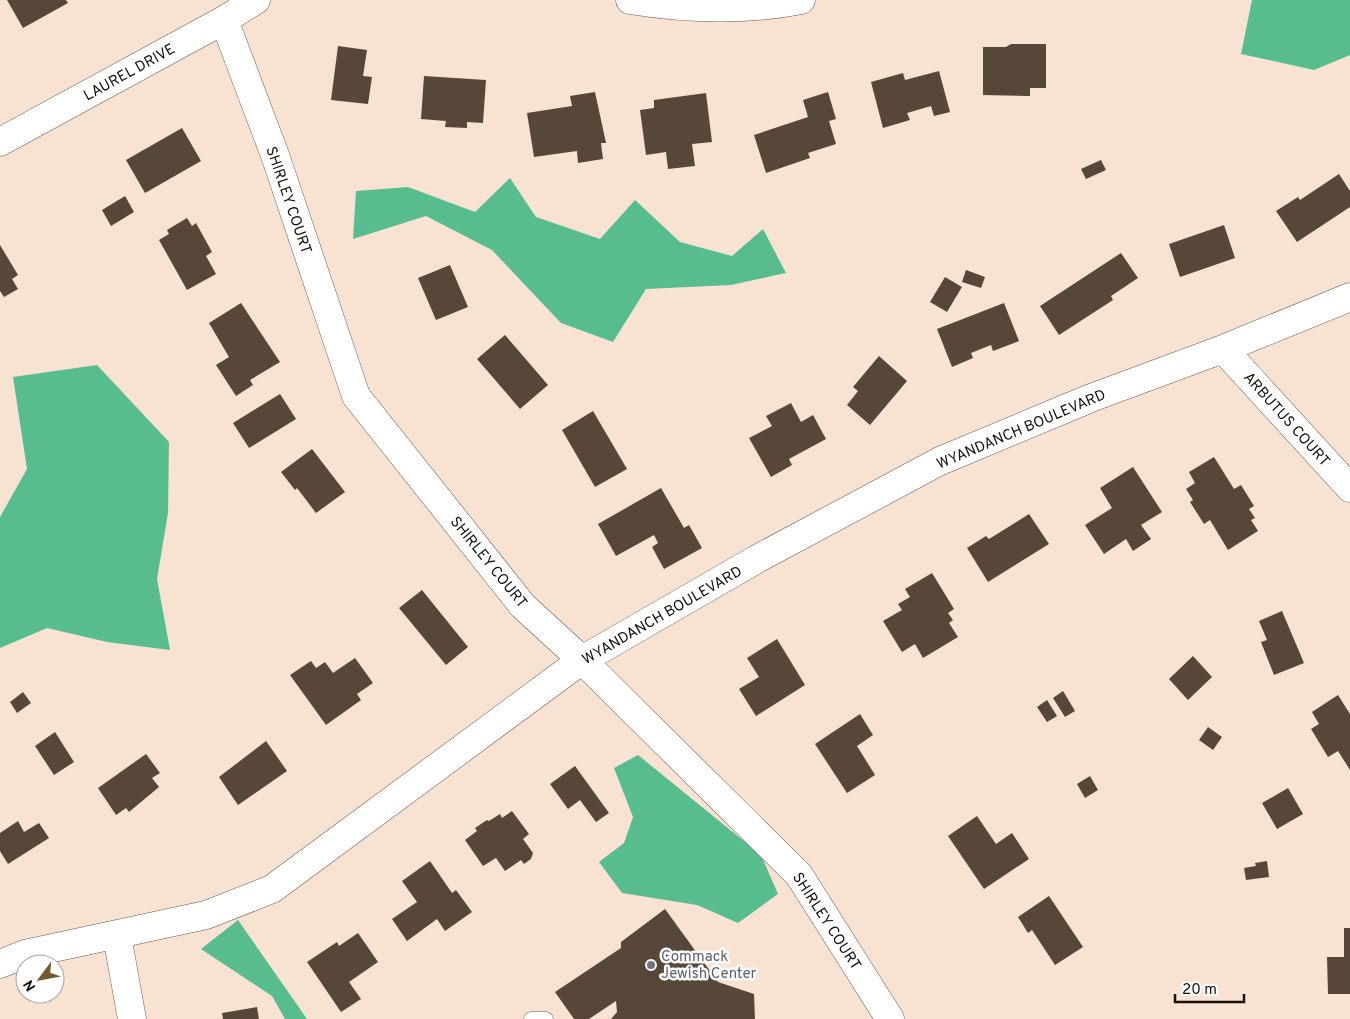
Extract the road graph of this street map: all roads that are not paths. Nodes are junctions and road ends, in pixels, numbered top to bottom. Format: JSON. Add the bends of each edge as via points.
{"nodes":[{"id":1,"x":256,"y":0,"type":"edge"},
{"id":2,"x":630,"y":0,"type":"edge"},
{"id":3,"x":801,"y":0,"type":"edge"},
{"id":4,"x":224,"y":20,"type":"junction"},
{"id":5,"x":0,"y":142,"type":"edge"},
{"id":6,"x":1350,"y":297,"type":"edge"},
{"id":7,"x":1223,"y":350,"type":"junction"},
{"id":8,"x":1350,"y":488,"type":"edge"},
{"id":9,"x":582,"y":660,"type":"junction"},
{"id":10,"x":117,"y":936,"type":"junction"},
{"id":11,"x":0,"y":964,"type":"edge"},
{"id":12,"x":132,"y":1019,"type":"edge"},
{"id":13,"x":531,"y":1019,"type":"edge"},
{"id":14,"x":546,"y":1019,"type":"edge"},
{"id":15,"x":890,"y":1019,"type":"edge"}],
"edges":[{"from":1,"to":4,"type":"street","name":"LAUREL DRIVE"},
{"from":2,"to":3,"type":"street","via":[[667,6],[770,6]]},
{"from":4,"to":5,"type":"street","name":"LAUREL DRIVE"},
{"from":4,"to":9,"type":"street","name":"SHIRLEY COURT","via":[[276,158],[356,396],[523,606]]},
{"from":6,"to":7,"type":"street","name":"WYANDANCH BOULEVARD"},
{"from":7,"to":8,"type":"street","name":"ARBUTUS COURT"},
{"from":7,"to":9,"type":"street","name":"WYANDANCH BOULEVARD","via":[[1091,398],[940,461],[758,559]]},
{"from":9,"to":10,"type":"street","name":"WYANDANCH BOULEVARD","via":[[272,889],[206,915]]},
{"from":9,"to":15,"type":"street","name":"SHIRLEY COURT","via":[[799,875]]},
{"from":10,"to":11,"type":"street","name":"WYANDANCH BOULEVARD","via":[[25,954]]},
{"from":10,"to":12,"type":"street"},
{"from":13,"to":14,"type":"lane"}]}
